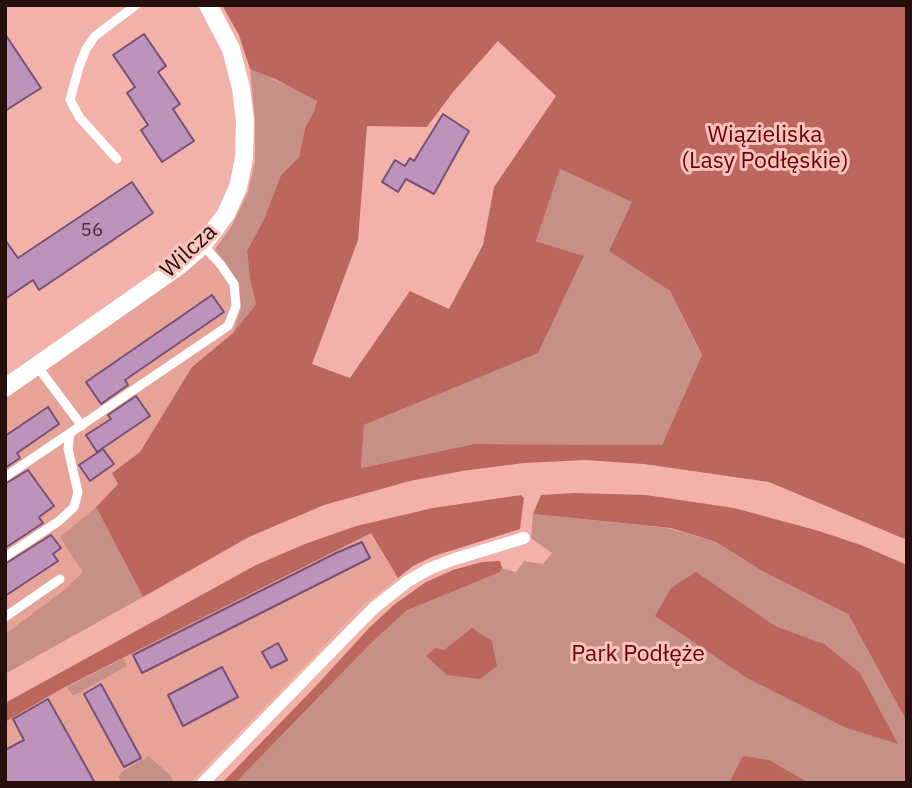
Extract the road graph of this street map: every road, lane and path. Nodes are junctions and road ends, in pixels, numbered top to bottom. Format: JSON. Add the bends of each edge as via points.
{"nodes":[{"id":1,"x":136,"y":5,"type":"edge"},
{"id":2,"x":208,"y":5,"type":"edge"},
{"id":3,"x":117,"y":159,"type":"dead end"},
{"id":4,"x":203,"y":245,"type":"junction"},
{"id":5,"x":37,"y":366,"type":"junction"},
{"id":6,"x":5,"y":388,"type":"edge"},
{"id":7,"x":82,"y":426,"type":"junction"},
{"id":8,"x":70,"y":433,"type":"junction"},
{"id":9,"x":5,"y":477,"type":"edge"},
{"id":10,"x":524,"y":538,"type":"dead end"},
{"id":11,"x":5,"y":557,"type":"edge"},
{"id":12,"x":60,"y":579,"type":"dead end"},
{"id":13,"x":5,"y":617,"type":"edge"},
{"id":14,"x":203,"y":783,"type":"edge"}],
"edges":[{"from":1,"to":3,"type":"lane","via":[[86,48],[70,100]]},
{"from":2,"to":4,"type":"street","name":"Wilcza","via":[[231,50],[245,121],[238,187],[226,215]]},
{"from":4,"to":5,"type":"street","name":"Wilcza"},
{"from":4,"to":7,"type":"lane","via":[[234,285],[236,306],[228,326]]},
{"from":5,"to":6,"type":"street","name":"Wilcza"},
{"from":5,"to":7,"type":"lane"},
{"from":7,"to":8,"type":"lane"},
{"from":8,"to":9,"type":"lane"},
{"from":8,"to":11,"type":"lane","via":[[68,449],[78,492],[74,507]]},
{"from":10,"to":14,"type":"street","via":[[455,559],[408,581],[375,607]]},
{"from":12,"to":13,"type":"lane"}]}
